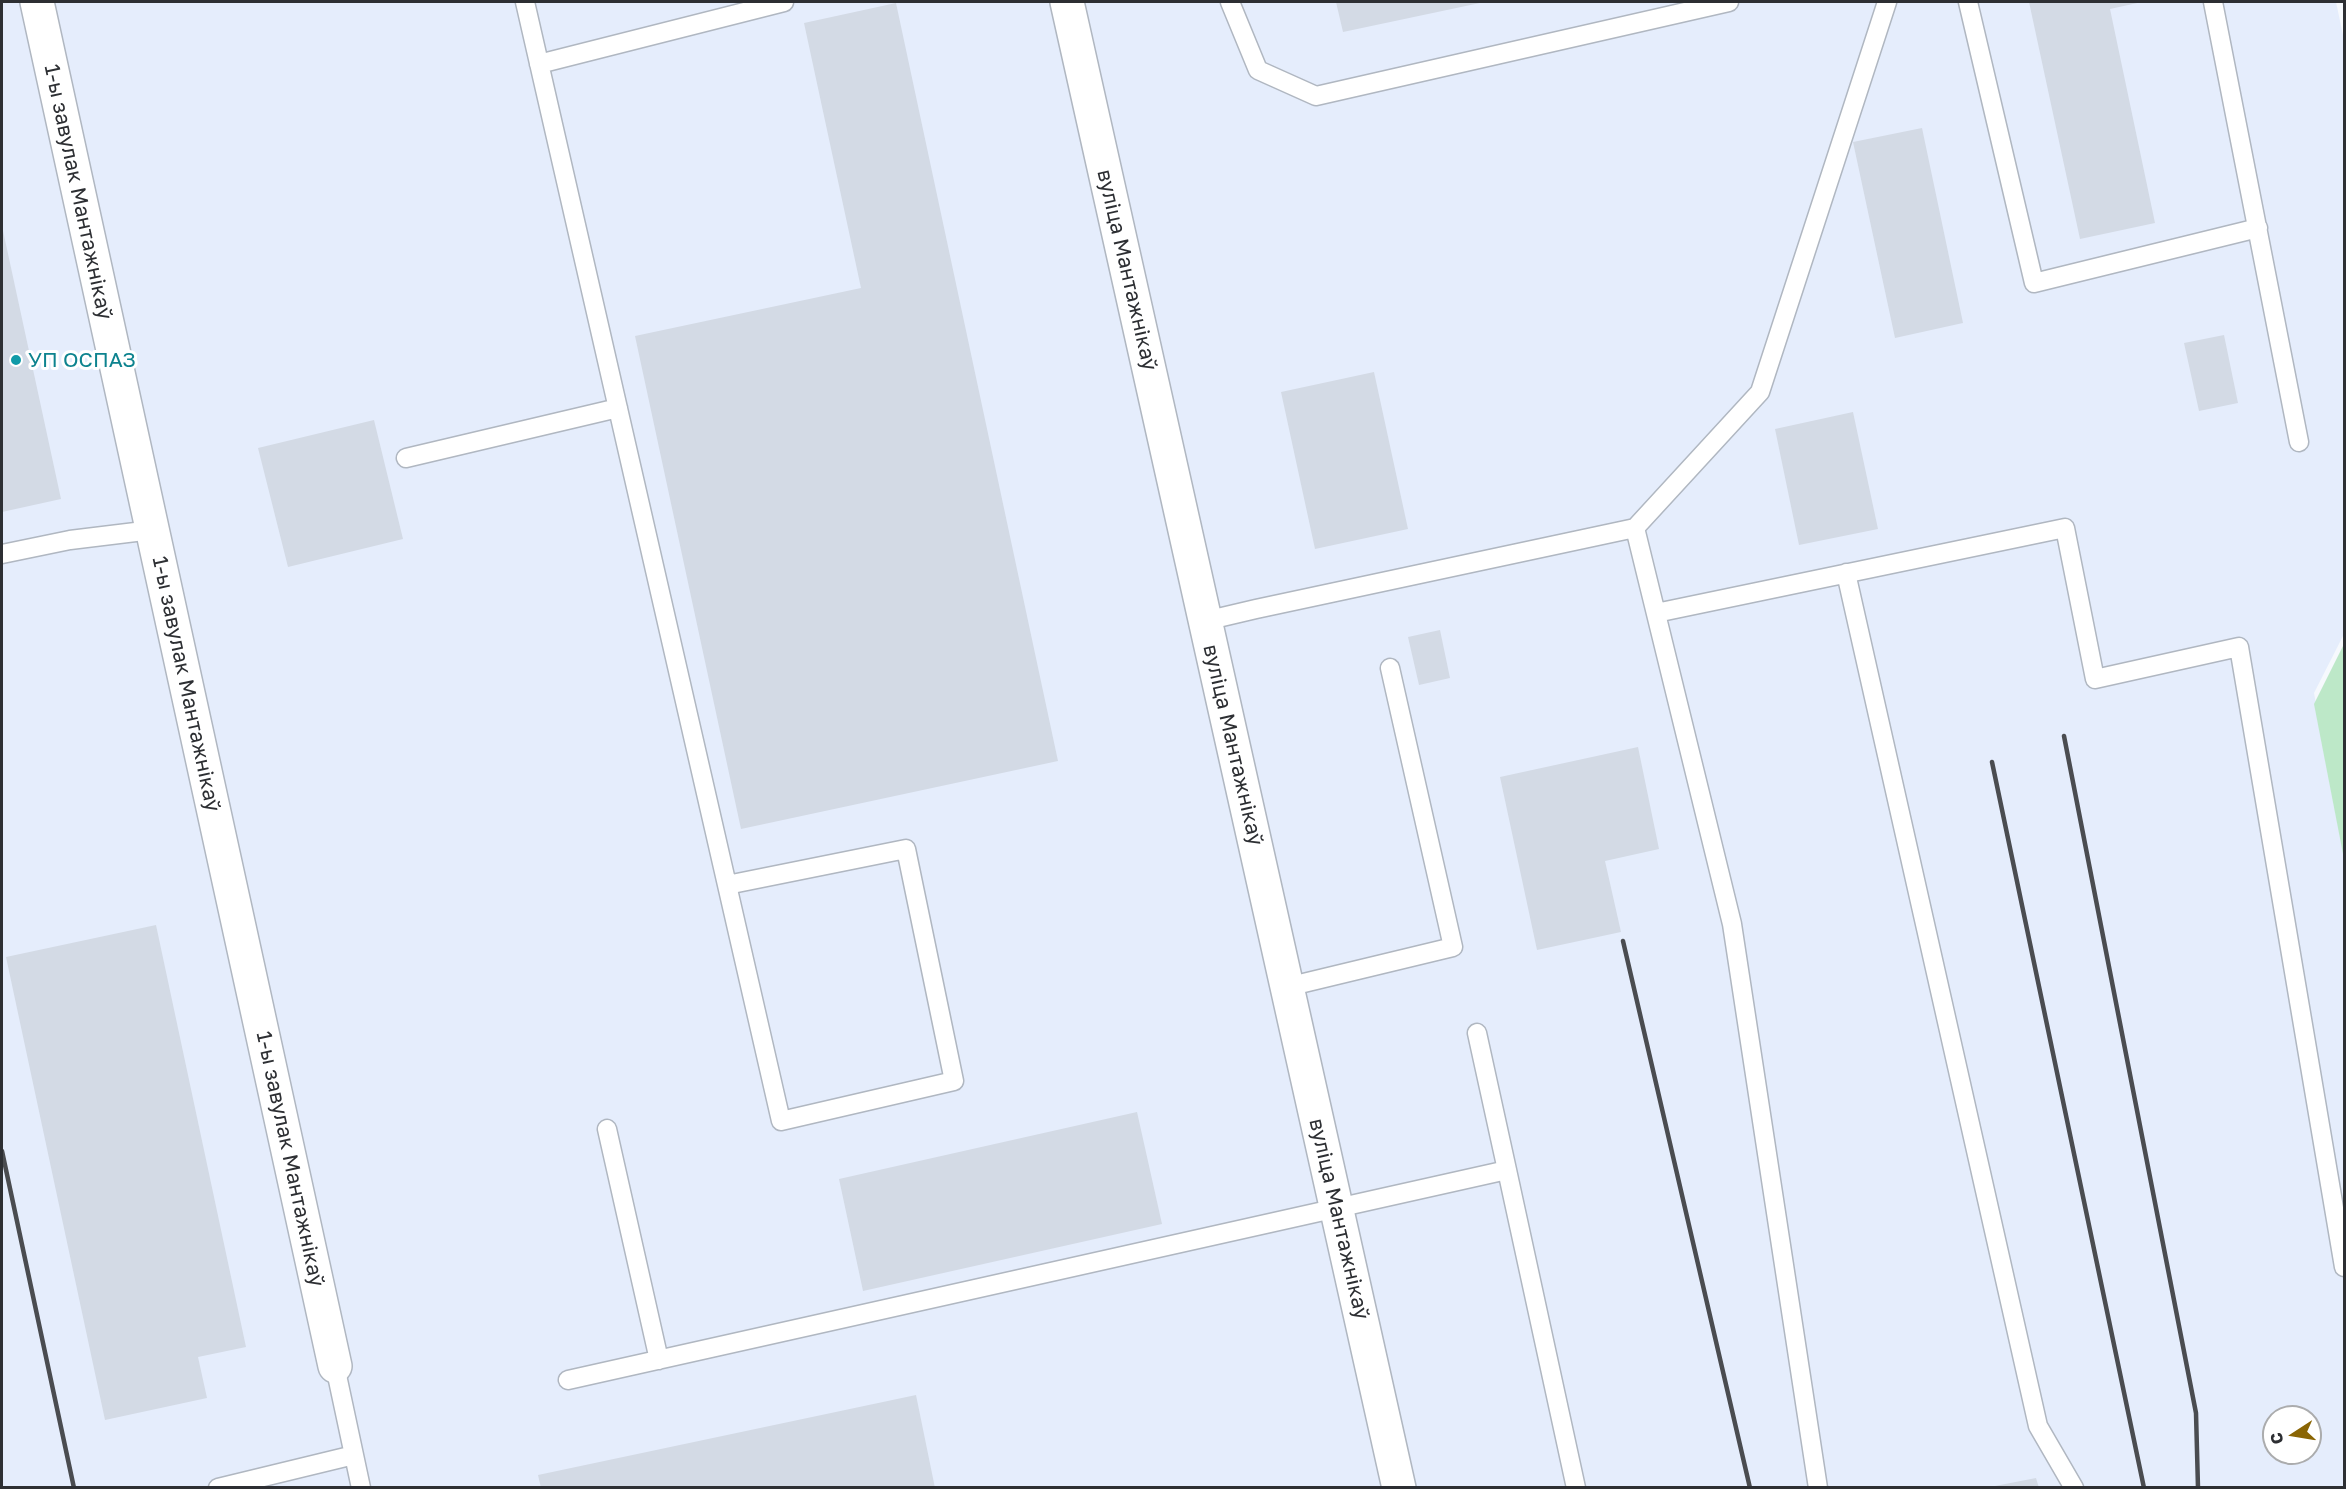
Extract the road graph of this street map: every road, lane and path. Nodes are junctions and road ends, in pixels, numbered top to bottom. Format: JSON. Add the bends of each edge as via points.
{"nodes":[{"id":1,"x":37,"y":2,"type":"edge"},
{"id":2,"x":525,"y":2,"type":"edge"},
{"id":3,"x":784,"y":2,"type":"edge"},
{"id":4,"x":1067,"y":2,"type":"edge"},
{"id":5,"x":1230,"y":2,"type":"edge"},
{"id":6,"x":1729,"y":2,"type":"edge"},
{"id":7,"x":1887,"y":2,"type":"edge"},
{"id":8,"x":1968,"y":2,"type":"edge"},
{"id":9,"x":2213,"y":2,"type":"edge"},
{"id":10,"x":539,"y":64,"type":"junction"},
{"id":11,"x":2258,"y":228,"type":"junction"},
{"id":12,"x":618,"y":408,"type":"junction"},
{"id":13,"x":2299,"y":442,"type":"dead end"},
{"id":14,"x":406,"y":458,"type":"dead end"},
{"id":15,"x":1635,"y":528,"type":"junction"},
{"id":16,"x":152,"y":530,"type":"junction"},
{"id":17,"x":2,"y":554,"type":"edge"},
{"id":18,"x":1846,"y":573,"type":"junction"},
{"id":19,"x":1656,"y":613,"type":"junction"},
{"id":20,"x":1205,"y":621,"type":"junction"},
{"id":21,"x":1390,"y":668,"type":"dead end"},
{"id":22,"x":727,"y":885,"type":"junction"},
{"id":23,"x":1287,"y":987,"type":"junction"},
{"id":24,"x":1476,"y":1033,"type":"dead end"},
{"id":25,"x":607,"y":1130,"type":"dead end"},
{"id":26,"x":1507,"y":1170,"type":"junction"},
{"id":27,"x":1337,"y":1208,"type":"junction"},
{"id":28,"x":2344,"y":1266,"type":"edge"},
{"id":29,"x":659,"y":1360,"type":"junction"},
{"id":30,"x":335,"y":1366,"type":"joint"},
{"id":31,"x":568,"y":1380,"type":"dead end"},
{"id":32,"x":354,"y":1455,"type":"junction"},
{"id":33,"x":218,"y":1488,"type":"edge"},
{"id":34,"x":361,"y":1488,"type":"edge"},
{"id":35,"x":1399,"y":1488,"type":"edge"},
{"id":36,"x":1576,"y":1488,"type":"edge"},
{"id":37,"x":1818,"y":1488,"type":"edge"},
{"id":38,"x":2074,"y":1488,"type":"edge"}],
"edges":[{"from":1,"to":16,"type":"street","name":"1-ы завулак Мантажнікаў"},
{"from":2,"to":10,"type":"lane"},
{"from":3,"to":10,"type":"lane"},
{"from":4,"to":20,"type":"street","name":"вуліца Мантажнікаў"},
{"from":5,"to":6,"type":"lane","via":[[1258,70],[1316,96]]},
{"from":7,"to":15,"type":"lane","via":[[1760,392]]},
{"from":8,"to":11,"type":"lane","via":[[2034,283]]},
{"from":9,"to":11,"type":"lane"},
{"from":10,"to":12,"type":"lane"},
{"from":11,"to":13,"type":"lane"},
{"from":12,"to":14,"type":"lane"},
{"from":12,"to":22,"type":"lane"},
{"from":15,"to":19,"type":"lane"},
{"from":15,"to":20,"type":"lane"},
{"from":16,"to":17,"type":"lane","via":[[70,540]]},
{"from":16,"to":30,"type":"street","name":"1-ы завулак Мантажнікаў"},
{"from":18,"to":19,"type":"lane"},
{"from":18,"to":28,"type":"lane","via":[[2065,528],[2095,679],[2239,647]]},
{"from":18,"to":38,"type":"lane","via":[[2038,1426]]},
{"from":19,"to":37,"type":"lane","via":[[1732,924]]},
{"from":20,"to":23,"type":"street","name":"вуліца Мантажнікаў"},
{"from":21,"to":23,"type":"lane","via":[[1453,947]]},
{"from":22,"to":22,"type":"lane","via":[[781,1121],[954,1081],[906,849]]},
{"from":23,"to":27,"type":"street","name":"вуліца Мантажнікаў"},
{"from":24,"to":26,"type":"lane"},
{"from":25,"to":29,"type":"lane"},
{"from":26,"to":27,"type":"lane"},
{"from":26,"to":36,"type":"lane"},
{"from":27,"to":29,"type":"lane"},
{"from":27,"to":35,"type":"street","name":"вуліца Мантажнікаў"},
{"from":29,"to":31,"type":"lane"},
{"from":30,"to":32,"type":"lane"},
{"from":32,"to":33,"type":"lane"},
{"from":32,"to":34,"type":"lane"}]}
